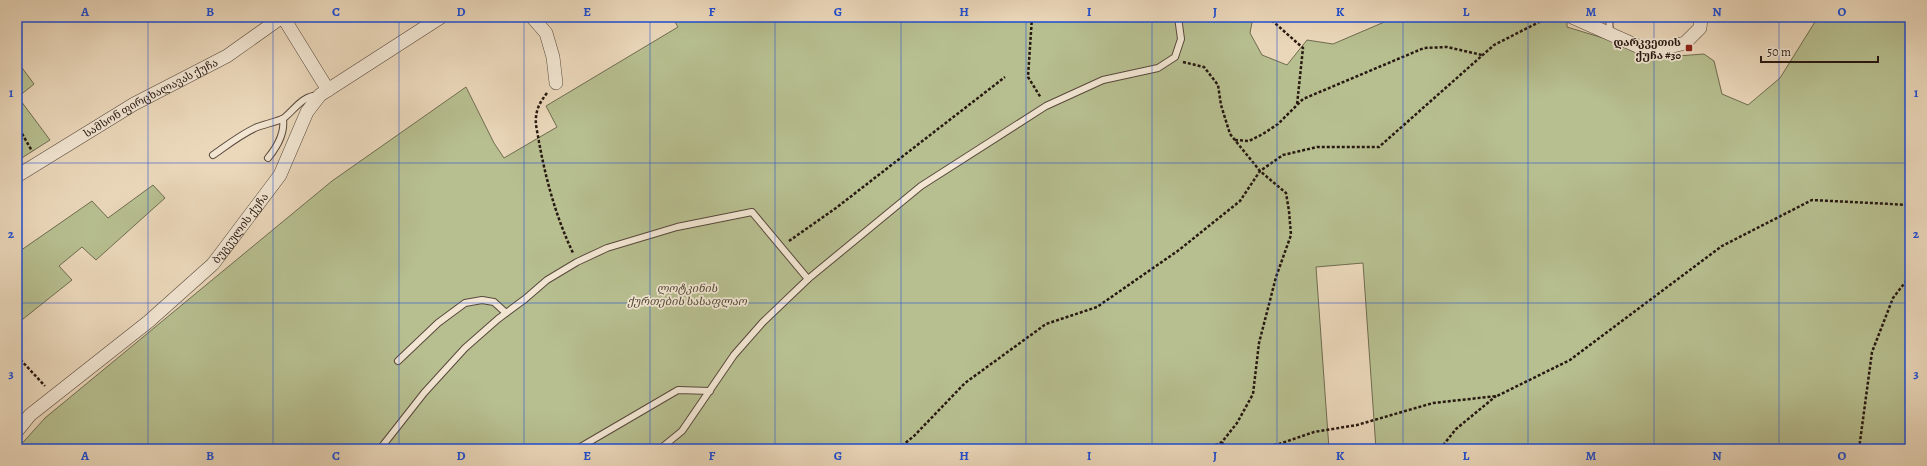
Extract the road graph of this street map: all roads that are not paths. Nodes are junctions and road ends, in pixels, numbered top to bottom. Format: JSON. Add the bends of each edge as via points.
{"nodes":[{"id":1,"x":282,"y":17,"type":"edge"},
{"id":2,"x":441,"y":17,"type":"edge"},
{"id":3,"x":532,"y":17,"type":"edge"},
{"id":4,"x":1178,"y":17,"type":"edge"},
{"id":5,"x":1572,"y":17,"type":"edge"},
{"id":6,"x":1609,"y":17,"type":"edge"},
{"id":7,"x":1700,"y":23,"type":"edge"},
{"id":8,"x":1610,"y":34,"type":"junction"},
{"id":9,"x":556,"y":83,"type":"road end"},
{"id":10,"x":324,"y":93,"type":"junction"},
{"id":11,"x":283,"y":119,"type":"junction"},
{"id":12,"x":213,"y":155,"type":"dead end"},
{"id":13,"x":268,"y":158,"type":"dead end"},
{"id":14,"x":17,"y":176,"type":"edge"},
{"id":15,"x":808,"y":279,"type":"junction"},
{"id":16,"x":506,"y":313,"type":"junction"},
{"id":17,"x":398,"y":361,"type":"dead end"},
{"id":18,"x":710,"y":391,"type":"junction"},
{"id":19,"x":17,"y":431,"type":"edge"},
{"id":20,"x":380,"y":449,"type":"edge"},
{"id":21,"x":577,"y":449,"type":"edge"},
{"id":22,"x":660,"y":449,"type":"edge"}],
"edges":[{"from":1,"to":10,"type":"street"},
{"from":1,"to":14,"type":"street","name":"სამსონ ფირცხალავას ქუჩა","via":[[227,56],[134,104]]},
{"from":2,"to":10,"type":"street"},
{"from":3,"to":9,"type":"street","via":[[546,34],[553,58]]},
{"from":4,"to":15,"type":"lane","via":[[1181,39],[1175,57],[1158,68],[1103,80],[1046,106],[921,186]]},
{"from":5,"to":8,"type":"street"},
{"from":6,"to":8,"type":"lane"},
{"from":7,"to":8,"type":"street","via":[[1685,43],[1665,48],[1644,49]]},
{"from":10,"to":11,"type":"lane","via":[[303,100]]},
{"from":10,"to":19,"type":"street","name":"ბუგეულის ქუჩა","via":[[307,112],[280,175],[213,264],[148,322],[30,415]]},
{"from":11,"to":12,"type":"lane","via":[[253,129]]},
{"from":11,"to":13,"type":"lane","via":[[282,133]]},
{"from":15,"to":16,"type":"lane","via":[[752,212],[678,227],[607,248],[547,280]]},
{"from":15,"to":18,"type":"lane","via":[[763,322],[734,355]]},
{"from":16,"to":17,"type":"lane","via":[[494,302],[482,300],[465,303]]},
{"from":16,"to":20,"type":"lane","via":[[465,348],[424,393]]},
{"from":18,"to":21,"type":"lane","via":[[678,390]]},
{"from":18,"to":22,"type":"lane","via":[[682,430]]}]}
